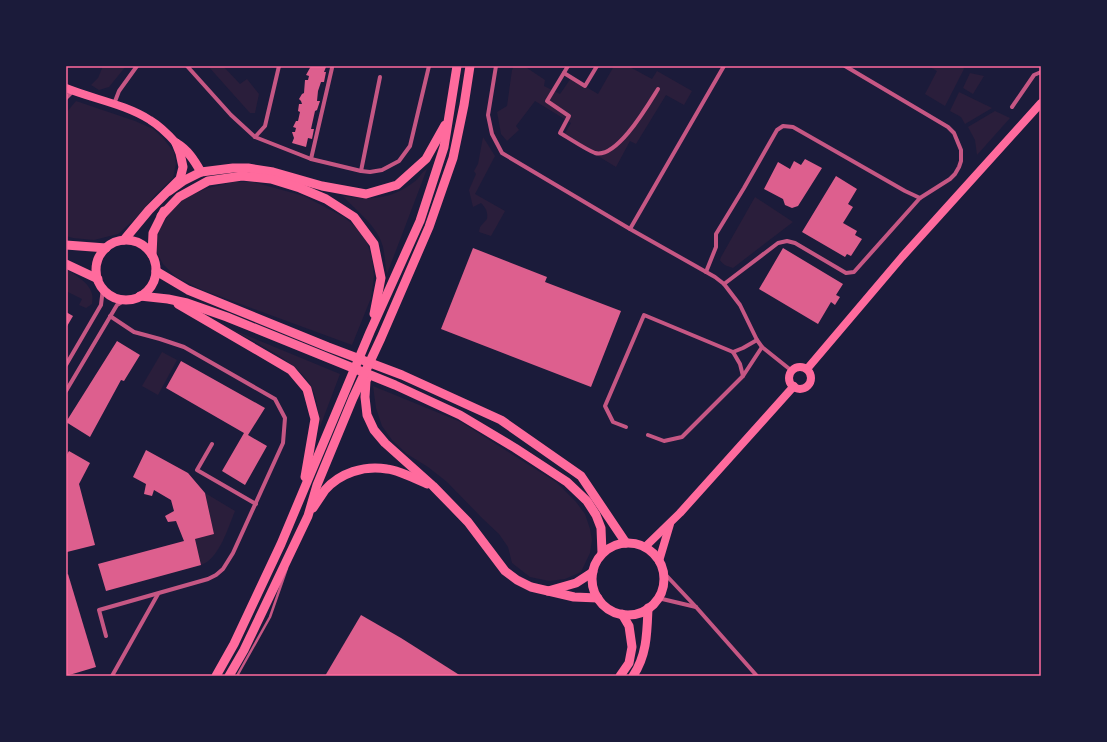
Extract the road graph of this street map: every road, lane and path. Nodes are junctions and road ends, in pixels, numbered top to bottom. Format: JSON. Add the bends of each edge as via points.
{"nodes":[{"id":1,"x":138,"y":66,"type":"edge"},
{"id":2,"x":187,"y":66,"type":"edge"},
{"id":3,"x":279,"y":66,"type":"edge"},
{"id":4,"x":429,"y":66,"type":"edge"},
{"id":5,"x":457,"y":66,"type":"edge"},
{"id":6,"x":470,"y":66,"type":"edge"},
{"id":7,"x":496,"y":66,"type":"edge"},
{"id":8,"x":568,"y":66,"type":"edge"},
{"id":9,"x":597,"y":66,"type":"edge"},
{"id":10,"x":724,"y":66,"type":"edge"},
{"id":11,"x":845,"y":66,"type":"edge"},
{"id":12,"x":332,"y":68,"type":"dead end"},
{"id":13,"x":1041,"y":72,"type":"edge"},
{"id":14,"x":564,"y":73,"type":"junction"},
{"id":15,"x":380,"y":77,"type":"dead end"},
{"id":16,"x":70,"y":89,"type":"edge"},
{"id":17,"x":658,"y":89,"type":"dead end"},
{"id":18,"x":66,"y":98,"type":"edge"},
{"id":19,"x":1041,"y":103,"type":"edge"},
{"id":20,"x":114,"y":104,"type":"junction"},
{"id":21,"x":1012,"y":107,"type":"dead end"},
{"id":22,"x":448,"y":120,"type":"junction"},
{"id":23,"x":255,"y":137,"type":"junction"},
{"id":24,"x":176,"y":143,"type":"junction"},
{"id":25,"x":311,"y":160,"type":"junction"},
{"id":26,"x":361,"y":171,"type":"junction"},
{"id":27,"x":201,"y":172,"type":"junction"},
{"id":28,"x":169,"y":190,"type":"junction"},
{"id":29,"x":920,"y":198,"type":"junction"},
{"id":30,"x":161,"y":216,"type":"junction"},
{"id":31,"x":630,"y":229,"type":"junction"},
{"id":32,"x":124,"y":240,"type":"junction"},
{"id":33,"x":66,"y":245,"type":"edge"},
{"id":34,"x":106,"y":248,"type":"junction"},
{"id":35,"x":152,"y":255,"type":"junction"},
{"id":36,"x":66,"y":264,"type":"edge"},
{"id":37,"x":156,"y":271,"type":"junction"},
{"id":38,"x":706,"y":272,"type":"junction"},
{"id":39,"x":98,"y":279,"type":"junction"},
{"id":40,"x":724,"y":284,"type":"junction"},
{"id":41,"x":103,"y":288,"type":"junction"},
{"id":42,"x":140,"y":296,"type":"junction"},
{"id":43,"x":168,"y":299,"type":"junction"},
{"id":44,"x":125,"y":300,"type":"junction"},
{"id":45,"x":110,"y":316,"type":"junction"},
{"id":46,"x":370,"y":332,"type":"junction"},
{"id":47,"x":381,"y":338,"type":"junction"},
{"id":48,"x":757,"y":340,"type":"junction"},
{"id":49,"x":762,"y":347,"type":"junction"},
{"id":50,"x":733,"y":352,"type":"junction"},
{"id":51,"x":66,"y":365,"type":"edge"},
{"id":52,"x":807,"y":370,"type":"junction"},
{"id":53,"x":792,"y":371,"type":"junction"},
{"id":54,"x":744,"y":376,"type":"junction"},
{"id":55,"x":794,"y":386,"type":"junction"},
{"id":56,"x":66,"y":391,"type":"edge"},
{"id":57,"x":626,"y":427,"type":"dead end"},
{"id":58,"x":648,"y":435,"type":"dead end"},
{"id":59,"x":212,"y":444,"type":"dead end"},
{"id":60,"x":433,"y":486,"type":"junction"},
{"id":61,"x":302,"y":492,"type":"junction"},
{"id":62,"x":256,"y":504,"type":"junction"},
{"id":63,"x":308,"y":516,"type":"junction"},
{"id":64,"x":670,"y":524,"type":"junction"},
{"id":65,"x":626,"y":543,"type":"junction"},
{"id":66,"x":294,"y":545,"type":"junction"},
{"id":67,"x":644,"y":547,"type":"junction"},
{"id":68,"x":602,"y":553,"type":"junction"},
{"id":69,"x":659,"y":561,"type":"junction"},
{"id":70,"x":593,"y":572,"type":"junction"},
{"id":71,"x":664,"y":573,"type":"junction"},
{"id":72,"x":548,"y":590,"type":"junction"},
{"id":73,"x":158,"y":594,"type":"junction"},
{"id":74,"x":598,"y":598,"type":"junction"},
{"id":75,"x":658,"y":598,"type":"junction"},
{"id":76,"x":696,"y":607,"type":"junction"},
{"id":77,"x":648,"y":608,"type":"junction"},
{"id":78,"x":622,"y":614,"type":"junction"},
{"id":79,"x":106,"y":636,"type":"dead end"},
{"id":80,"x":112,"y":676,"type":"edge"},
{"id":81,"x":216,"y":676,"type":"edge"},
{"id":82,"x":229,"y":676,"type":"edge"},
{"id":83,"x":236,"y":676,"type":"edge"},
{"id":84,"x":620,"y":676,"type":"edge"},
{"id":85,"x":633,"y":676,"type":"edge"},
{"id":86,"x":757,"y":676,"type":"edge"}],
"edges":[{"from":1,"to":20,"type":"street","via":[[119,91]]},
{"from":2,"to":23,"type":"street","via":[[231,115]]},
{"from":3,"to":23,"type":"street","via":[[265,126]]},
{"from":4,"to":26,"type":"street","via":[[410,146],[399,161],[382,170]]},
{"from":5,"to":22,"type":"main road"},
{"from":6,"to":47,"type":"main road","via":[[453,158],[429,227]]},
{"from":7,"to":31,"type":"street","via":[[488,115],[492,134],[502,153]]},
{"from":8,"to":14,"type":"street"},
{"from":9,"to":14,"type":"street","via":[[585,86]]},
{"from":10,"to":31,"type":"street"},
{"from":11,"to":29,"type":"street","via":[[939,121],[954,133],[960,150],[959,167],[950,179]]},
{"from":12,"to":25,"type":"street"},
{"from":13,"to":21,"type":"street","via":[[1034,75]]},
{"from":14,"to":17,"type":"street","via":[[547,101],[569,116],[560,132],[595,153],[602,154],[611,149],[625,136]]},
{"from":15,"to":26,"type":"street"},
{"from":16,"to":18,"type":"street"},
{"from":16,"to":20,"type":"main road"},
{"from":19,"to":52,"type":"main road","via":[[902,257]]},
{"from":20,"to":24,"type":"main road","via":[[150,120]]},
{"from":22,"to":27,"type":"main road","via":[[426,159],[397,185],[366,194],[248,168]]},
{"from":22,"to":46,"type":"main road","via":[[444,147],[420,221]]},
{"from":23,"to":25,"type":"street"},
{"from":24,"to":27,"type":"main road","via":[[184,148]]},
{"from":24,"to":28,"type":"main road","via":[[183,167],[180,179]]},
{"from":25,"to":26,"type":"street"},
{"from":27,"to":28,"type":"main road"},
{"from":27,"to":30,"type":"main road","via":[[197,180],[176,193]]},
{"from":28,"to":32,"type":"main road"},
{"from":29,"to":38,"type":"street","via":[[793,127],[783,126],[777,130],[716,234],[716,247]]},
{"from":29,"to":40,"type":"street","via":[[854,272],[846,273],[795,243],[785,241],[778,243]]},
{"from":30,"to":35,"type":"main road","via":[[153,233]]},
{"from":30,"to":46,"type":"main road","via":[[179,197],[208,181],[242,176],[271,179],[326,199],[354,217],[374,244],[381,278]]},
{"from":31,"to":38,"type":"street"},
{"from":32,"to":34,"type":"main road","via":[[114,242]]},
{"from":32,"to":35,"type":"main road","via":[[140,244]]},
{"from":33,"to":34,"type":"main road"},
{"from":34,"to":39,"type":"main road","via":[[97,262]]},
{"from":35,"to":37,"type":"main road"},
{"from":36,"to":39,"type":"main road"},
{"from":37,"to":42,"type":"main road","via":[[152,286]]},
{"from":37,"to":65,"type":"main road","via":[[188,290],[402,375],[501,420],[581,476]]},
{"from":38,"to":40,"type":"street"},
{"from":39,"to":41,"type":"main road"},
{"from":40,"to":48,"type":"street","via":[[740,305]]},
{"from":41,"to":44,"type":"main road","via":[[116,298]]},
{"from":41,"to":51,"type":"street","via":[[101,304]]},
{"from":42,"to":43,"type":"main road"},
{"from":42,"to":44,"type":"main road"},
{"from":43,"to":61,"type":"main road","via":[[291,370],[307,390],[315,418]]},
{"from":43,"to":68,"type":"main road","via":[[226,317],[327,357],[460,415],[567,482],[587,501],[601,528]]},
{"from":44,"to":45,"type":"street","via":[[117,305]]},
{"from":45,"to":56,"type":"street"},
{"from":45,"to":62,"type":"street","via":[[134,332],[184,347],[275,399],[285,418],[284,444]]},
{"from":46,"to":61,"type":"main road"},
{"from":47,"to":60,"type":"main road","via":[[366,381],[367,415],[374,430],[385,443]]},
{"from":47,"to":63,"type":"main road","via":[[317,485]]},
{"from":48,"to":49,"type":"street"},
{"from":48,"to":50,"type":"street"},
{"from":49,"to":53,"type":"street"},
{"from":49,"to":54,"type":"street"},
{"from":50,"to":54,"type":"street"},
{"from":50,"to":57,"type":"street","via":[[644,315],[605,406],[613,422]]},
{"from":52,"to":53,"type":"main road","via":[[797,367]]},
{"from":52,"to":55,"type":"main road","via":[[811,379],[807,386]]},
{"from":53,"to":55,"type":"main road","via":[[789,378]]},
{"from":54,"to":58,"type":"street","via":[[682,437],[664,441]]},
{"from":55,"to":64,"type":"main road"},
{"from":59,"to":62,"type":"street","via":[[197,470]]},
{"from":60,"to":63,"type":"main road","via":[[388,469],[369,468],[352,472],[339,478],[326,490]]},
{"from":60,"to":72,"type":"main road","via":[[468,522],[504,571],[531,587]]},
{"from":61,"to":81,"type":"main road","via":[[281,544],[234,644]]},
{"from":62,"to":73,"type":"street","via":[[223,569],[208,579]]},
{"from":63,"to":66,"type":"main road"},
{"from":64,"to":67,"type":"main road"},
{"from":64,"to":69,"type":"main road"},
{"from":65,"to":67,"type":"main road"},
{"from":65,"to":68,"type":"main road","via":[[612,546]]},
{"from":66,"to":82,"type":"main road"},
{"from":66,"to":83,"type":"lane","via":[[270,617]]},
{"from":67,"to":69,"type":"main road"},
{"from":68,"to":70,"type":"main road"},
{"from":69,"to":71,"type":"main road"},
{"from":70,"to":72,"type":"main road","via":[[576,583]]},
{"from":70,"to":74,"type":"main road","via":[[592,581]]},
{"from":71,"to":75,"type":"main road","via":[[662,590]]},
{"from":71,"to":76,"type":"street"},
{"from":72,"to":74,"type":"main road","via":[[574,597]]},
{"from":73,"to":79,"type":"street","via":[[99,610]]},
{"from":73,"to":80,"type":"street"},
{"from":74,"to":78,"type":"main road","via":[[604,606]]},
{"from":75,"to":76,"type":"street"},
{"from":75,"to":77,"type":"main road"},
{"from":76,"to":86,"type":"street"},
{"from":77,"to":78,"type":"main road","via":[[640,612]]},
{"from":77,"to":85,"type":"main road","via":[[645,648],[641,664]]},
{"from":78,"to":84,"type":"main road","via":[[629,626],[632,647],[629,663]]}]}
